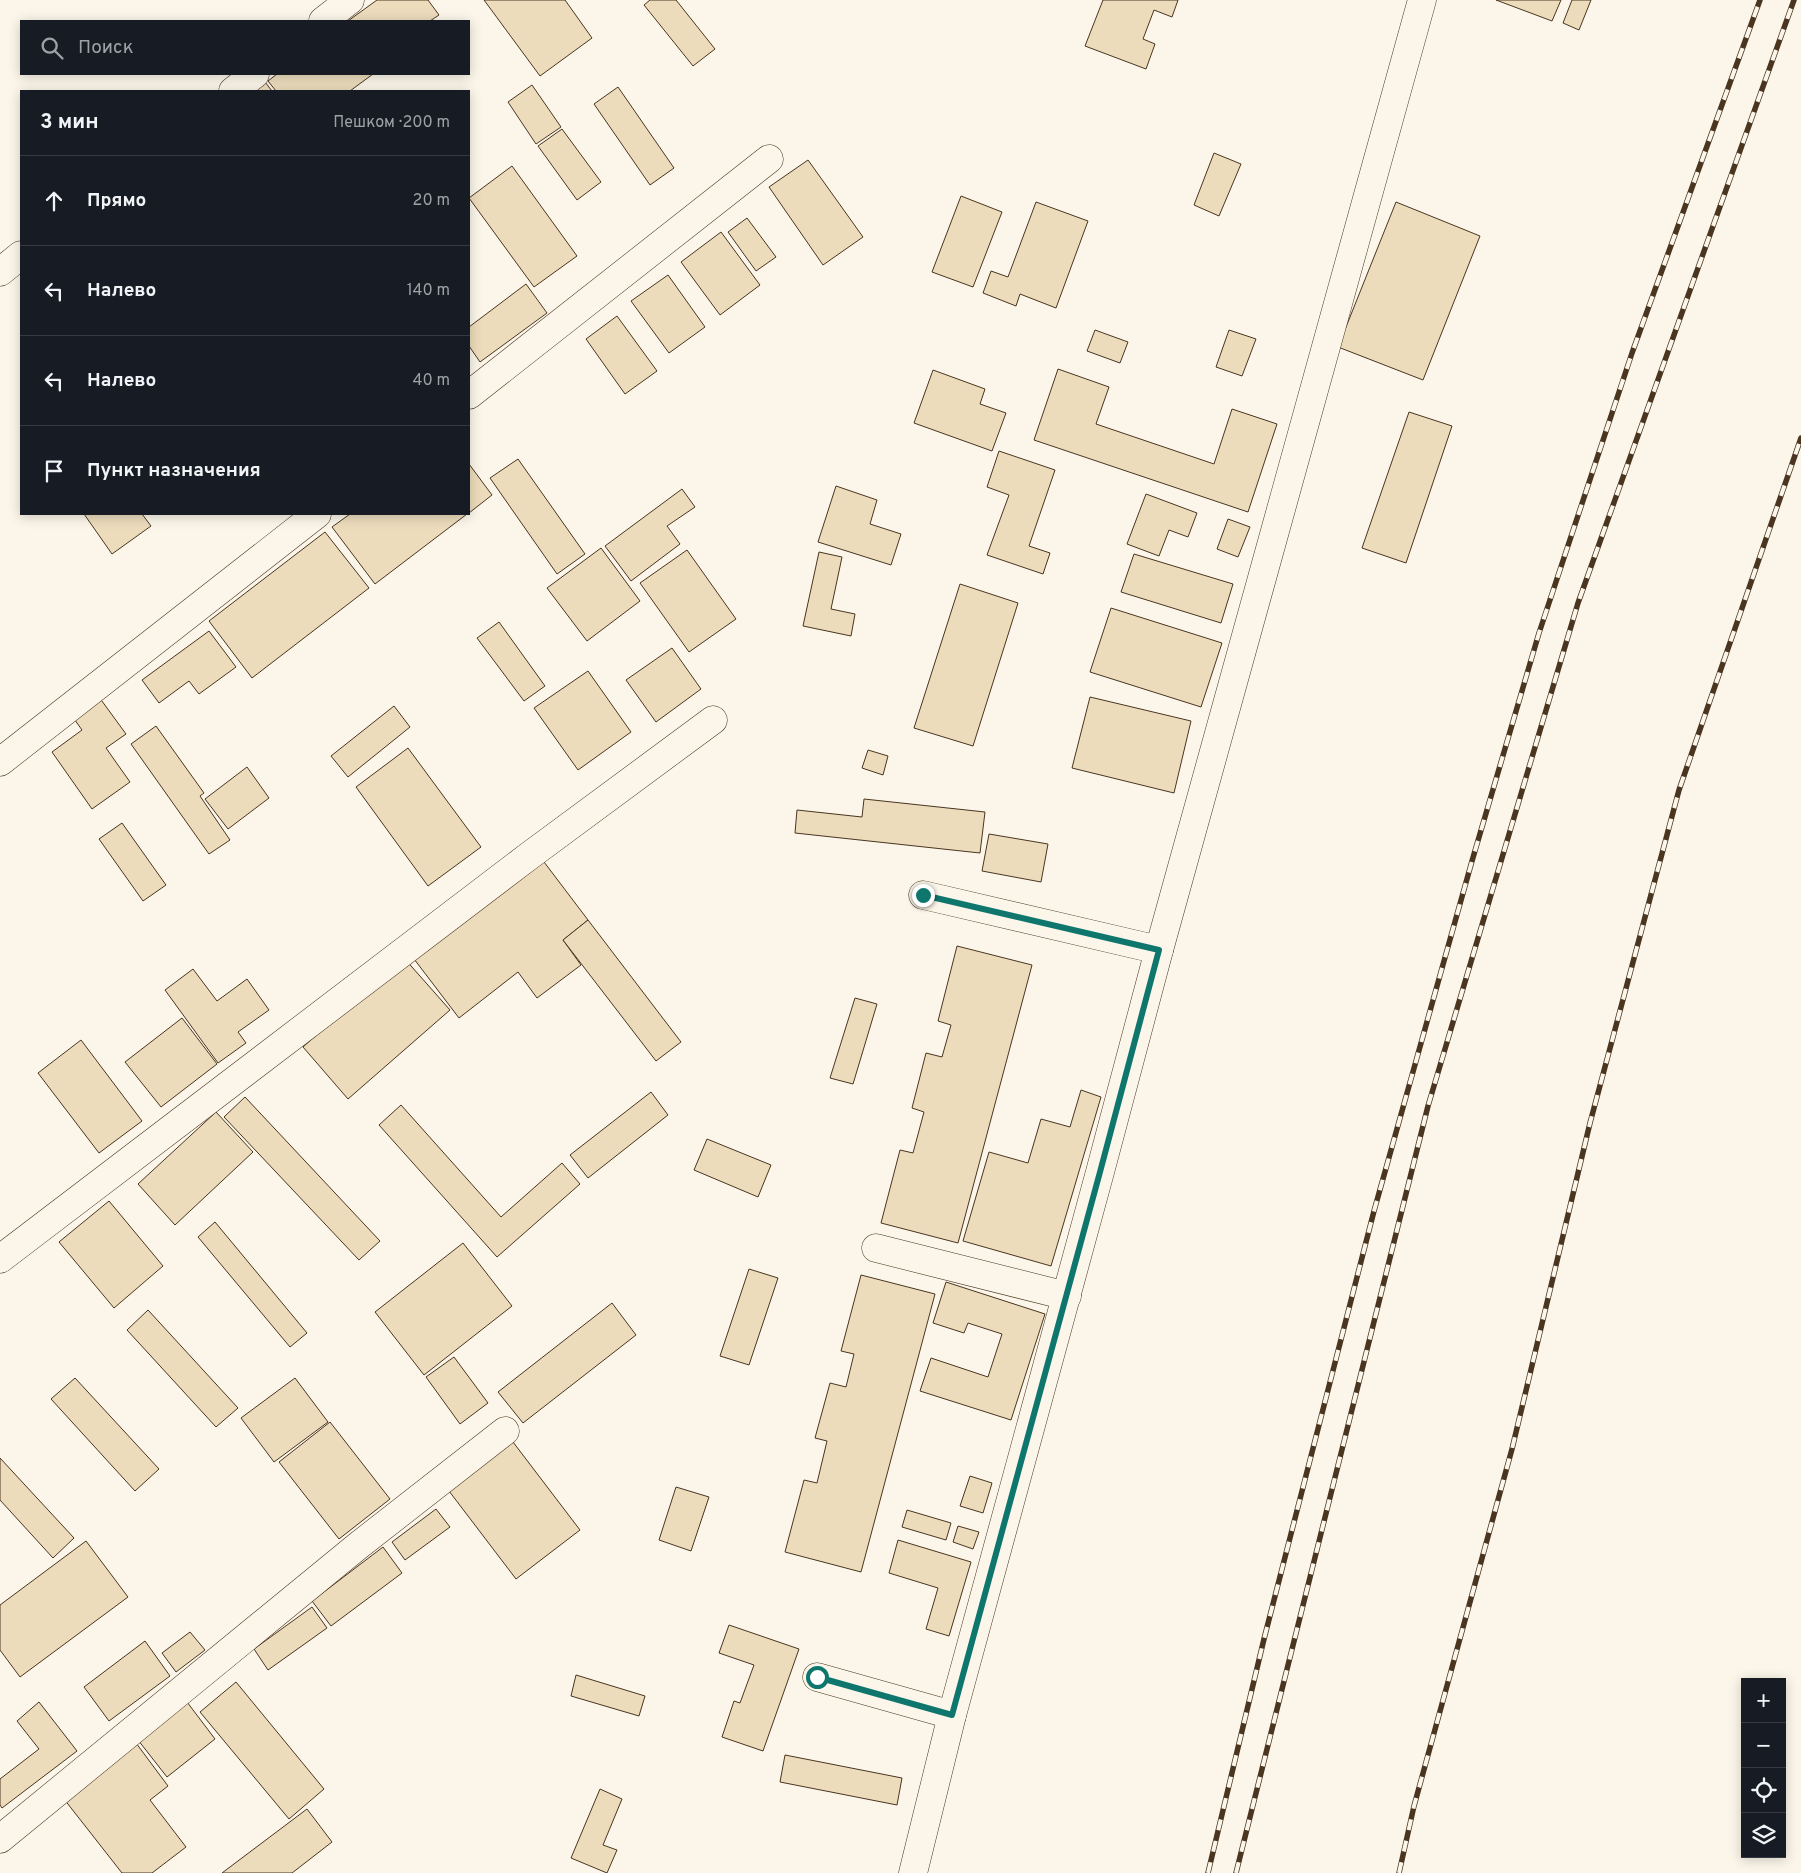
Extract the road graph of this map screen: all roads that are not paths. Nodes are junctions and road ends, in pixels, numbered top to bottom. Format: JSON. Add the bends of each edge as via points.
{"nodes":[{"id":1,"x":350,"y":0,"type":"edge"},
{"id":2,"x":1422,"y":0,"type":"edge"},
{"id":3,"x":324,"y":20,"type":"edge"},
{"id":4,"x":254,"y":75,"type":"edge"},
{"id":5,"x":233,"y":90,"type":"edge"},
{"id":6,"x":769,"y":159,"type":"dead end"},
{"id":7,"x":20,"y":256,"type":"edge"},
{"id":8,"x":0,"y":272,"type":"edge"},
{"id":9,"x":470,"y":394,"type":"edge"},
{"id":10,"x":316,"y":515,"type":"edge"},
{"id":11,"x":713,"y":720,"type":"dead end"},
{"id":12,"x":0,"y":762,"type":"edge"},
{"id":13,"x":923,"y":895,"type":"dead end"},
{"id":14,"x":1159,"y":950,"type":"junction"},
{"id":15,"x":876,"y":1248,"type":"dead end"},
{"id":16,"x":0,"y":1259,"type":"edge"},
{"id":17,"x":1067,"y":1296,"type":"junction"},
{"id":18,"x":505,"y":1431,"type":"dead end"},
{"id":19,"x":817,"y":1677,"type":"dead end"},
{"id":20,"x":952,"y":1715,"type":"junction"},
{"id":21,"x":0,"y":1839,"type":"edge"},
{"id":22,"x":913,"y":1873,"type":"edge"}],
"edges":[{"from":1,"to":3,"type":"lane"},
{"from":2,"to":14,"type":"lane"},
{"from":4,"to":5,"type":"lane"},
{"from":6,"to":9,"type":"lane"},
{"from":7,"to":8,"type":"lane"},
{"from":10,"to":12,"type":"lane"},
{"from":11,"to":16,"type":"lane"},
{"from":13,"to":14,"type":"lane"},
{"from":14,"to":17,"type":"lane"},
{"from":15,"to":17,"type":"lane"},
{"from":17,"to":20,"type":"lane"},
{"from":18,"to":21,"type":"lane","via":[[351,1551]]},
{"from":19,"to":20,"type":"lane"},
{"from":20,"to":22,"type":"lane"}]}
